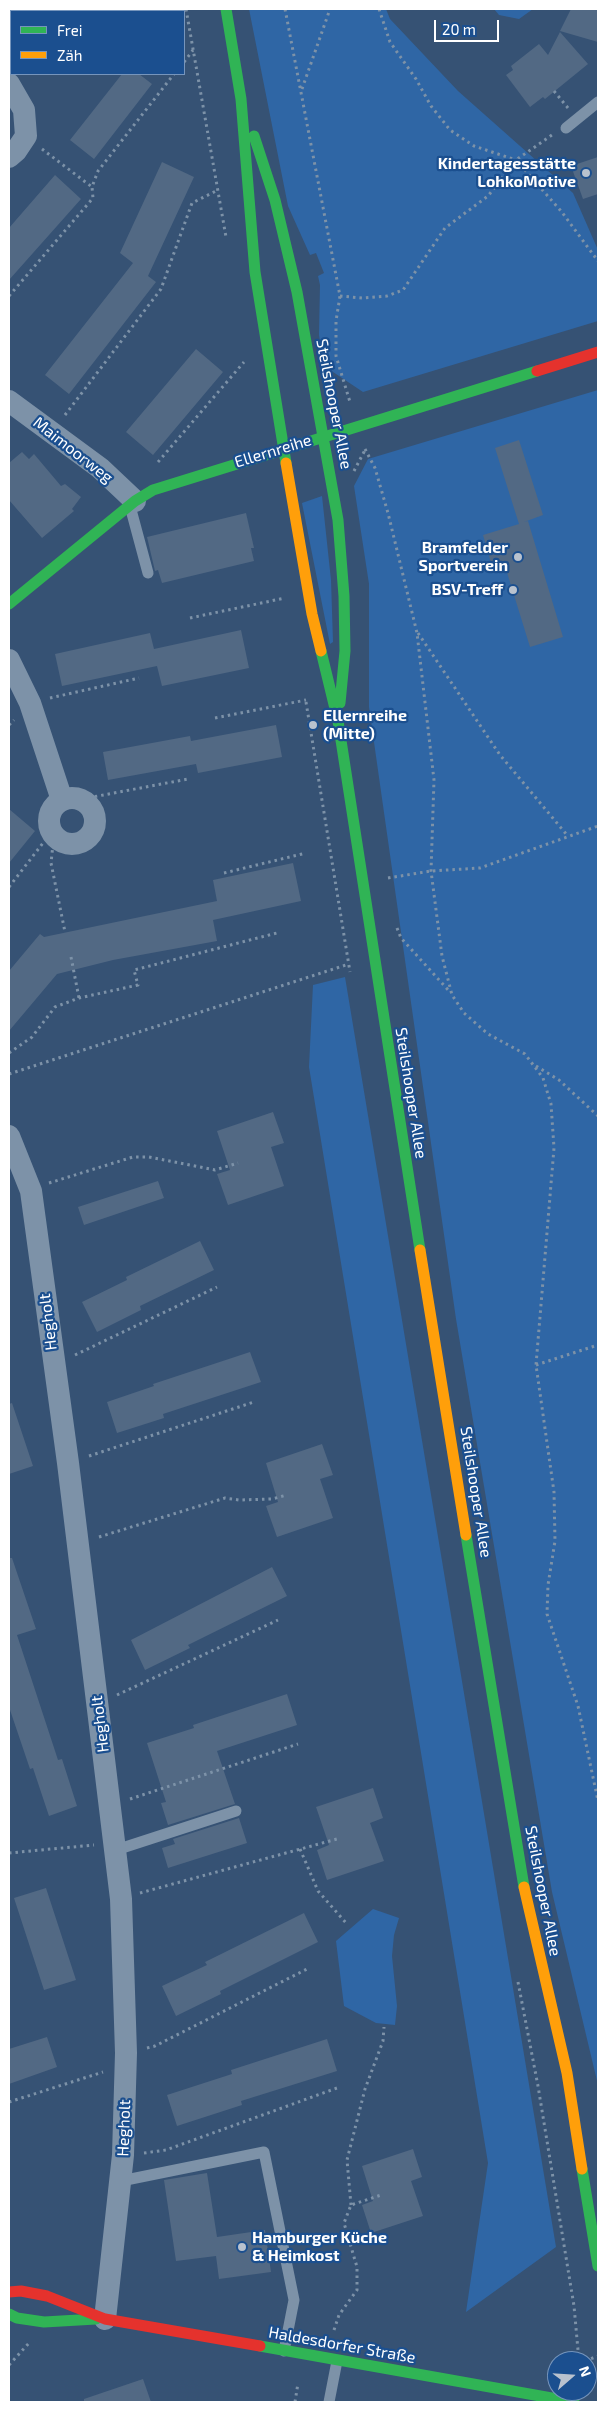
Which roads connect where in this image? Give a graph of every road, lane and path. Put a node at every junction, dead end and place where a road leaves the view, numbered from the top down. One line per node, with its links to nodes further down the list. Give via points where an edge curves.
1 (226, 9): 10 (main road, Steilshooper Allee)
2 (285, 9): 9 (path)
3 (330, 9): 9 (path)
4 (379, 9): 15 (path, via 390,42 450,130 474,146)
5 (193, 50): 6 (path)
6 (185, 61)
7 (173, 75): 16 (path, via 98,172)
8 (9, 84): 13 (street, via 24,110)
9 (302, 90): 20 (path)
10 (241, 99): 26 (main road, Steilshooper Allee, via 275,200); 27 (main road, Steilshooper Allee, via 255,272)
11 (598, 102): 12 (lane)
12 (566, 128): 15 (path)
13 (26, 136): 14 (street); 16 (path)
14 (9, 157)
15 (516, 160): 18 (path, via 561,211); 20 (path, via 488,196 445,228 403,290 387,296)
16 (92, 187): 19 (path, via 93,198)
17 (218, 190): 25 (path, via 192,203 162,289)
18 (598, 261)
19 (9, 296)
20 (340, 296): 23 (path, via 336,321)
21 (598, 352): 26 (main road, Ellernreihe)
22 (245, 360): 28 (path)
23 (338, 364)
24 (9, 401): 25 (street, Maimoorweg)
25 (51, 432): 30 (street, Maimoorweg, via 100,468)
26 (323, 436): 27 (main road, Ellernreihe); 41 (main road, Steilshooper Allee, via 338,520 344,596 344,677)
27 (282, 448): 30 (main road, Ellernreihe, via 178,480); 41 (main road, Steilshooper Allee, via 312,614)
28 (153, 468)
29 (351, 479): 35 (path, via 365,449 375,468 388,513)
30 (132, 503): 31 (lane); 33 (main road, Ellernreihe)
31 (148, 573)
32 (289, 597): 34 (path)
33 (9, 604)
34 (190, 618)
35 (417, 633): 46 (path, via 500,755); 50 (path, via 434,780)
36 (9, 660): 39 (street)
37 (139, 678): 39 (path)
38 (306, 700): 40 (path)
39 (30, 703): 42 (path); 44 (street)
40 (215, 718)
41 (338, 721): 53 (main road, Steilshooper Allee)
42 (9, 725)
43 (188, 779): 44 (path)
44 (71, 800): 47 (street, via 54,808 50,814); 47 (street, via 88,806 95,818 90,835 73,844)
45 (598, 826): 46 (path)
46 (567, 835): 50 (path, via 480,868)
47 (54, 836): 54 (path, via 43,843); 57 (path, via 51,863)
48 (306, 853): 51 (path)
49 (384, 869): 52 (path)
50 (431, 871): 52 (path); 62 (path, via 442,956)
51 (224, 873)
52 (385, 879): 56 (path)
53 (364, 883): 55 (path); 101 (main road, Steilshooper Allee, via 393,1085 519,1860 566,2073)
54 (9, 887)
55 (336, 887)
56 (387, 887)
57 (66, 932)
58 (277, 933): 63 (path, via 134,970 138,985)
59 (395, 938): 62 (path, via 394,927)
60 (71, 957): 63 (path)
61 (349, 964): 66 (path)
62 (452, 994): 65 (path, via 464,1013 488,1034 525,1054)
63 (79, 998): 64 (path, via 55,1006 32,1036)
64 (9, 1053)
65 (533, 1064): 67 (path, via 559,1080); 74 (path, via 543,1078 551,1104 554,1148)
66 (9, 1074)
67 (598, 1116)
68 (9, 1136): 86 (street, Hegholt, via 31,1191)
69 (238, 1163): 70 (path, via 215,1170 149,1157 133,1157)
70 (46, 1184)
71 (217, 1287): 73 (path)
72 (598, 1345): 74 (path)
73 (71, 1357)
74 (536, 1365): 83 (path, via 554,1492 555,1541 547,1614 578,1706)
75 (254, 1402): 76 (path)
76 (84, 1457)
77 (286, 1495): 78 (path, via 272,1499 225,1498)
78 (95, 1538)
79 (278, 1620): 80 (path)
80 (115, 1696)
81 (298, 1744): 82 (path)
82 (127, 1800)
83 (598, 1801)
84 (236, 1811): 86 (lane)
85 (338, 1839): 87 (path)
86 (107, 1847): 88 (path); 98 (street, Hegholt, via 121,1899 126,2053)
87 (300, 1849): 89 (path); 90 (path, via 318,1891)
88 (9, 1853)
89 (137, 1894)
90 (347, 1924)
91 (307, 1968): 93 (path, via 155,2046)
92 (384, 2027): 100 (path, via 383,2041 365,2089 347,2160)
93 (143, 2049)
94 (108, 2071): 96 (path)
95 (337, 2088): 97 (path, via 166,2150)
96 (9, 2102)
97 (141, 2153)
98 (122, 2181): 105 (street, Hegholt); 108 (lane, via 264,2152 294,2300)
99 (381, 2195): 100 (path)
100 (351, 2205): 106 (path, via 344,2223 357,2267 357,2290 339,2315)
101 (597, 2243): 102 (main road, Steilshooper Allee)
102 (598, 2266)
103 (9, 2292): 105 (main road, Haldesdorfer Straße, via 48,2296)
104 (9, 2314): 105 (main road, Haldesdorfer Straße, via 44,2322)
105 (105, 2319): 108 (main road, Haldesdorfer Straße)
106 (334, 2330)
107 (31, 2342): 110 (path)
108 (284, 2351): 109 (main road, Haldesdorfer Straße)
109 (337, 2361): 113 (lane); 114 (main road, Haldesdorfer Straße)
110 (9, 2365)
111 (298, 2383): 112 (path)
112 (295, 2402)
113 (329, 2402)
114 (574, 2402)

